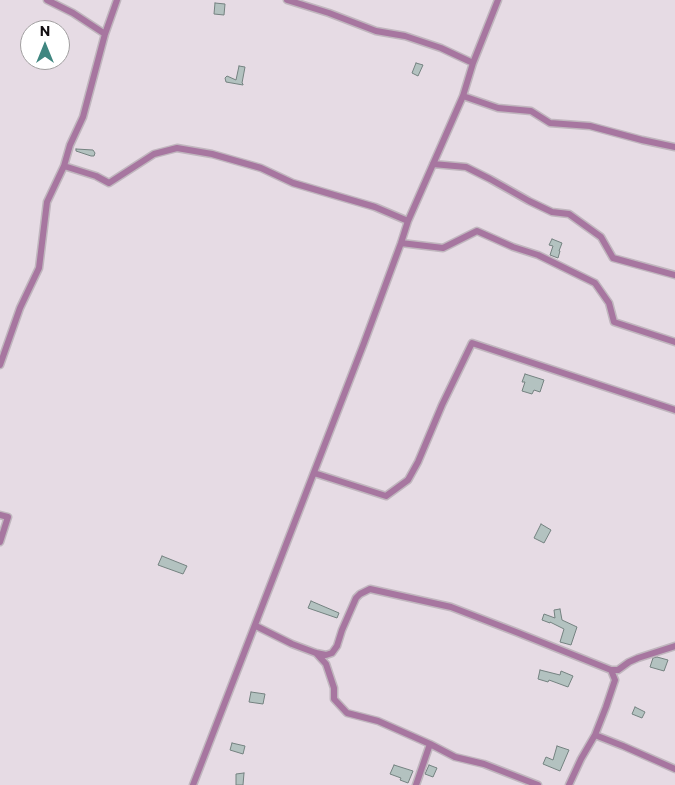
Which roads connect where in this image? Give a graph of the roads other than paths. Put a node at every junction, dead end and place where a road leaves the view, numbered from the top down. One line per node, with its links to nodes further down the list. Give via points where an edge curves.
1 (47, 0): 5 (street)
2 (117, 0): 5 (street)
3 (287, 0): 6 (street, via 376,31 406,36)
4 (498, 0): 6 (street)
5 (105, 34): 10 (street, via 83,117)
6 (473, 63): 7 (street)
7 (463, 96): 8 (street, via 498,108 531,111 550,123 590,126); 9 (street)
8 (675, 147)
9 (433, 164): 11 (street); 13 (street, via 466,167 552,212 569,214 601,237 613,258)
10 (64, 166): 11 (street, via 109,183 154,154 177,148 261,168 293,183); 15 (street, via 47,202 38,268)
11 (408, 221): 12 (street)
12 (401, 243): 14 (street, via 443,248 476,231 538,255 595,283 609,303 614,322); 17 (street)
13 (675, 275)
14 (675, 342)
15 (0, 365)
16 (675, 410): 17 (street, via 472,343 408,480 386,496)
17 (314, 473): 20 (street)
18 (0, 515): 19 (street, via 8,517)
19 (0, 542)
20 (256, 626): 22 (street); 27 (street)
21 (675, 646): 23 (street)
22 (316, 653): 23 (street, via 332,653 356,598 370,589 451,607); 25 (street, via 326,664 334,699 347,713 378,721)
23 (611, 670): 24 (street, via 614,680)
24 (595, 735): 26 (street); 30 (street)
25 (430, 744): 28 (street); 29 (street, via 455,757 484,764)
26 (675, 769)
27 (193, 785)
28 (416, 785)
29 (538, 785)
30 (569, 785)

